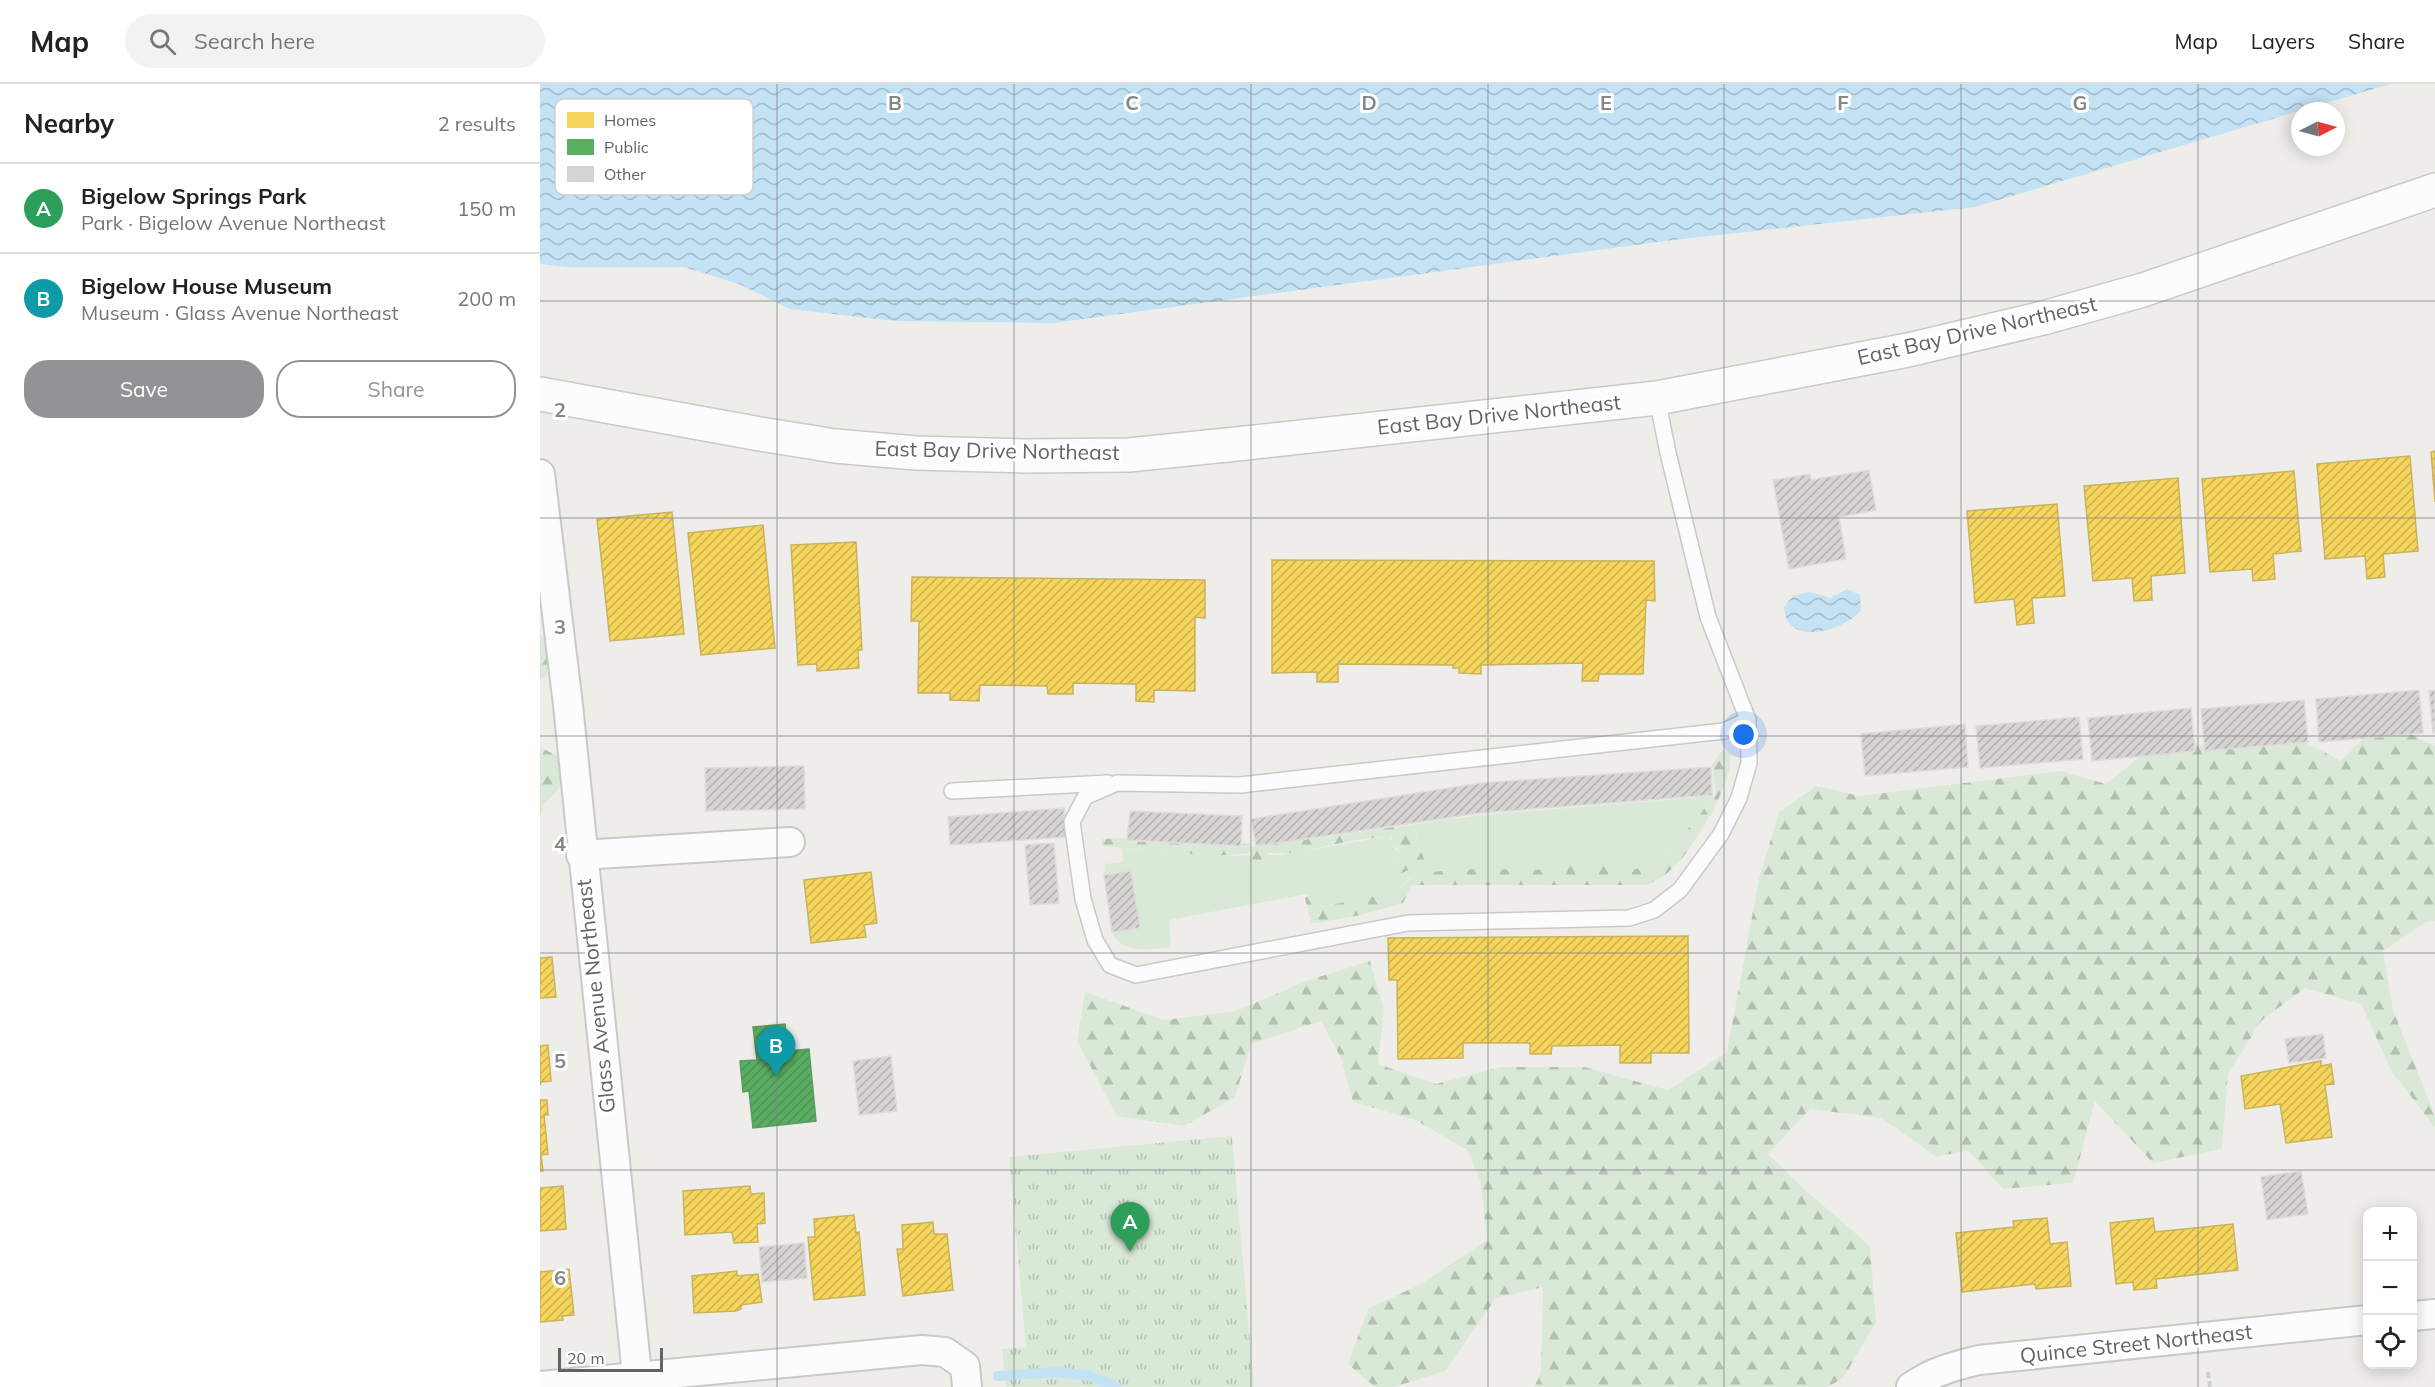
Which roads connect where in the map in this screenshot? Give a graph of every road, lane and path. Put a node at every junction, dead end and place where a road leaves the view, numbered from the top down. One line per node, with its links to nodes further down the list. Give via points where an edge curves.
1 (2435, 190): 2 (street, East Bay Drive Northeast, via 2143,290 2043,318 1908,350)
2 (1657, 398): 3 (street, East Bay Drive Northeast, via 1129,455 1024,456 835,446); 5 (lane, via 1708,617)
3 (541, 399)
4 (540, 474): 9 (street, Glass Avenue Northeast, via 568,705)
5 (1748, 720): 6 (lane, via 1724,731 1240,785); 6 (lane, via 1749,763 1739,798 1721,834 1680,890 1654,910 1629,918 1408,923 1136,975 1110,965 1095,940 1083,899 1072,822 1085,797)
6 (1117, 783): 7 (lane)
7 (951, 791)
8 (790, 842): 9 (street)
9 (581, 855): 14 (street, Glass Avenue Northeast)
10 (2435, 1314): 11 (street)
11 (2417, 1316)
12 (2363, 1320): 17 (street, Quince Street Northeast, via 1979,1360 1949,1367)
13 (2208, 1372): 18 (path)
14 (636, 1375): 15 (street, via 922,1350 945,1352); 16 (street)
15 (966, 1377)
16 (540, 1386)
17 (1911, 1387)
18 (2210, 1387)

